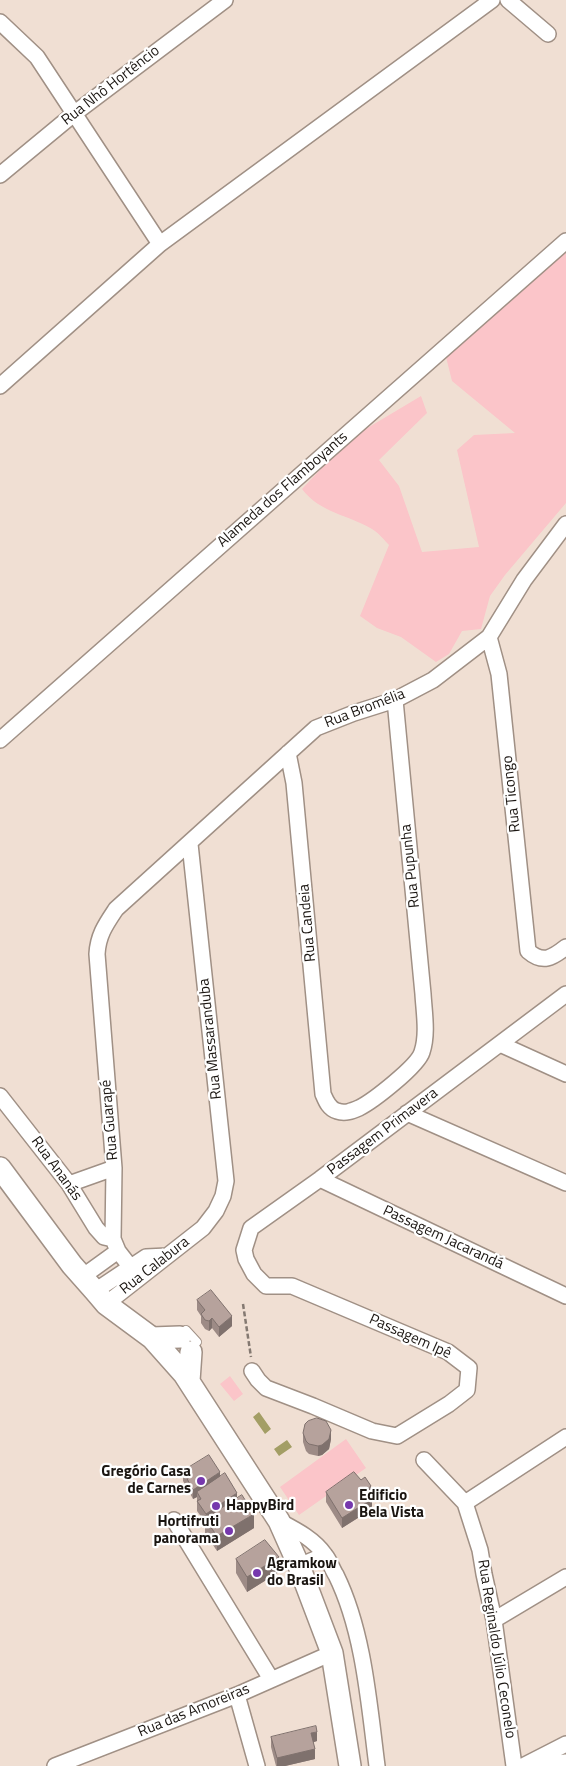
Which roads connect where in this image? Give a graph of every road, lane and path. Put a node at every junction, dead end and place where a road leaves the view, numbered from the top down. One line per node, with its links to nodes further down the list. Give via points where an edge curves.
1 (225, 0): 6 (street, Rua Nhô Hortêncio)
2 (492, 0): 9 (street)
3 (508, 0): 5 (street)
4 (0, 22): 6 (street, via 37,57)
5 (548, 34)
6 (75, 113): 7 (street, Rua Nhô Hortêncio); 9 (street)
7 (0, 175)
8 (566, 241): 14 (street, Alameda dos Flamboyants)
9 (160, 244): 10 (street)
10 (0, 386)
11 (566, 524): 12 (street, Rua Bromélia, via 524,580)
12 (489, 637): 13 (street, Rua Bromélia, via 434,680); 17 (street, Rua Ticongo, via 499,674 528,951 547,959)
13 (395, 700): 15 (street, Rua Bromélia, via 316,728); 22 (street, Rua Pupunha, via 423,994 422,1052 415,1064 366,1104 347,1112 336,1111 328,1106)
14 (0, 740)
15 (288, 753): 16 (street, Rua Bromélia); 22 (street, Rua Candeia, via 294,783)
16 (190, 844): 18 (street, Rua Bromélia, via 116,909 103,929); 30 (street, Rua Massaranduba, via 226,1181 216,1211)
17 (566, 947)
18 (97, 954): 26 (street, Rua Guarapé)
19 (566, 994): 20 (street, Passagem Primavera)
20 (500, 1044): 21 (street); 24 (street, Passagem Primavera)
21 (566, 1074)
22 (323, 1094)
23 (0, 1096): 29 (street, Rua Ananás)
24 (407, 1113): 27 (street, Passagem Primavera); 28 (street)
25 (0, 1168): 34 (main road)
26 (114, 1168): 29 (street); 31 (street, Rua Guarapé)
27 (320, 1180): 33 (street, Passagem Primavera, via 251,1228 244,1250 246,1259); 35 (street, Passagem Jacarandá)
28 (566, 1183)
29 (69, 1184): 31 (street, Rua Ananás, via 104,1237)
30 (203, 1228): 32 (street, Rua Calabura, via 167,1256)
31 (115, 1245): 32 (street); 34 (street)
32 (134, 1273): 34 (street, Rua Calabura)
33 (266, 1286): 38 (street, Passagem Ipê, via 292,1286 448,1352 469,1368 467,1390 397,1436 372,1431 266,1388)
34 (94, 1291): 37 (main road)
35 (566, 1296)
36 (244, 1304): 38 (path)
37 (152, 1338): 39 (main road); 39 (main road, via 189,1340)
38 (252, 1371)
39 (189, 1381): 44 (main road)
40 (566, 1437): 42 (street)
41 (424, 1460): 42 (street, Rua Reginaldo Júlio Ceconelo)
42 (465, 1503): 48 (street, Rua Reginaldo Júlio Ceconelo, via 480,1550)
43 (174, 1520): 50 (street)
44 (279, 1521): 45 (street, via 302,1533); 46 (main road)
45 (326, 1555): 46 (street); 57 (street, via 352,1616)
46 (299, 1566): 49 (main road)
47 (566, 1577): 48 (street)
48 (494, 1620): 58 (street, Rua Reginaldo Júlio Ceconelo)
49 (332, 1653): 50 (street, Rua das Amoreiras); 56 (main road)
50 (271, 1679): 51 (street, Rua das Amoreiras)
51 (237, 1695): 54 (street, Rua das Amoreiras); 55 (street)
52 (566, 1744): 59 (street)
53 (566, 1762): 60 (street)
54 (55, 1766)
55 (257, 1766)
56 (350, 1766)
57 (377, 1766)
58 (514, 1766)
59 (523, 1766)
60 (541, 1766)

